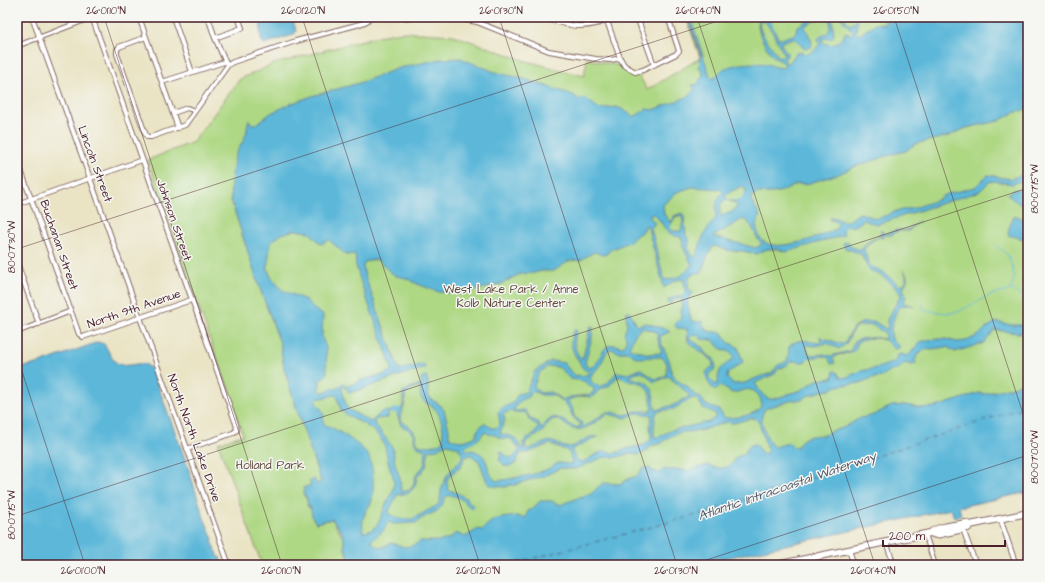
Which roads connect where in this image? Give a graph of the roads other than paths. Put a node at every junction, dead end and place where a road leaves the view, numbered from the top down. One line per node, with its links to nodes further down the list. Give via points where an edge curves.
1 (32, 17): 15 (street, Lincoln Street)
2 (93, 17): 15 (street); 29 (street, Johnson Street)
3 (139, 17): 16 (street)
4 (173, 17): 23 (street)
5 (208, 17): 17 (street)
6 (238, 17): 17 (street, via 242,28)
7 (370, 17): 21 (street, via 360,24 296,41)
8 (391, 17): 9 (street)
9 (452, 17): 19 (street, via 477,22 549,51 596,59)
10 (542, 17): 14 (street, via 574,27)
11 (616, 17): 14 (street)
12 (637, 17): 22 (street)
13 (668, 17): 22 (street, via 679,51)
14 (607, 21): 19 (street)
15 (40, 37): 18 (street); 30 (street, Lincoln Street)
16 (146, 37): 24 (street); 27 (street, via 119,47 117,54 147,137)
17 (215, 38): 20 (street)
18 (17, 46)
19 (620, 58): 22 (street, via 624,65 635,72)
20 (224, 62): 21 (street); 23 (street)
21 (228, 65): 25 (street)
22 (654, 65)
23 (192, 72): 24 (street)
24 (162, 82): 26 (street)
25 (195, 111): 26 (street, via 187,108); 27 (street, via 185,125)
26 (173, 113): 27 (street)
27 (178, 128)
28 (17, 159): 31 (street, Buchanan Street)
29 (142, 160): 30 (street); 34 (street, Johnson Street)
30 (90, 179): 31 (street); 36 (street, Lincoln Street)
31 (32, 199): 32 (street); 35 (street, Buchanan Street)
32 (17, 204)
33 (17, 263): 37 (street)
34 (191, 300): 36 (street, North 9th Avenue); 40 (street, Johnson Street, via 237,430)
35 (71, 310): 37 (street, North 9th Avenue); 39 (street, Buchanan Street, via 79,334)
36 (140, 318): 39 (street, North 9th Avenue); 40 (street, North North Lake Drive)
37 (39, 324): 38 (street, North 9th Avenue)
38 (17, 332)
39 (83, 337)
40 (187, 449): 49 (street, North North Lake Drive)
41 (1028, 513): 42 (main road)
42 (1000, 518): 43 (main road); 56 (street)
43 (970, 525): 44 (main road); 45 (main road, via 955,525)
44 (963, 529): 45 (main road, via 936,535); 55 (street)
45 (928, 534): 46 (main road); 54 (street)
46 (886, 542): 47 (main road); 53 (street)
47 (849, 550): 48 (main road); 52 (street)
48 (810, 558): 50 (main road); 51 (street)
49 (229, 565)
50 (776, 565)
51 (813, 565)
52 (854, 565)
53 (894, 565)
54 (935, 565)
55 (976, 565)
56 (1016, 565)

